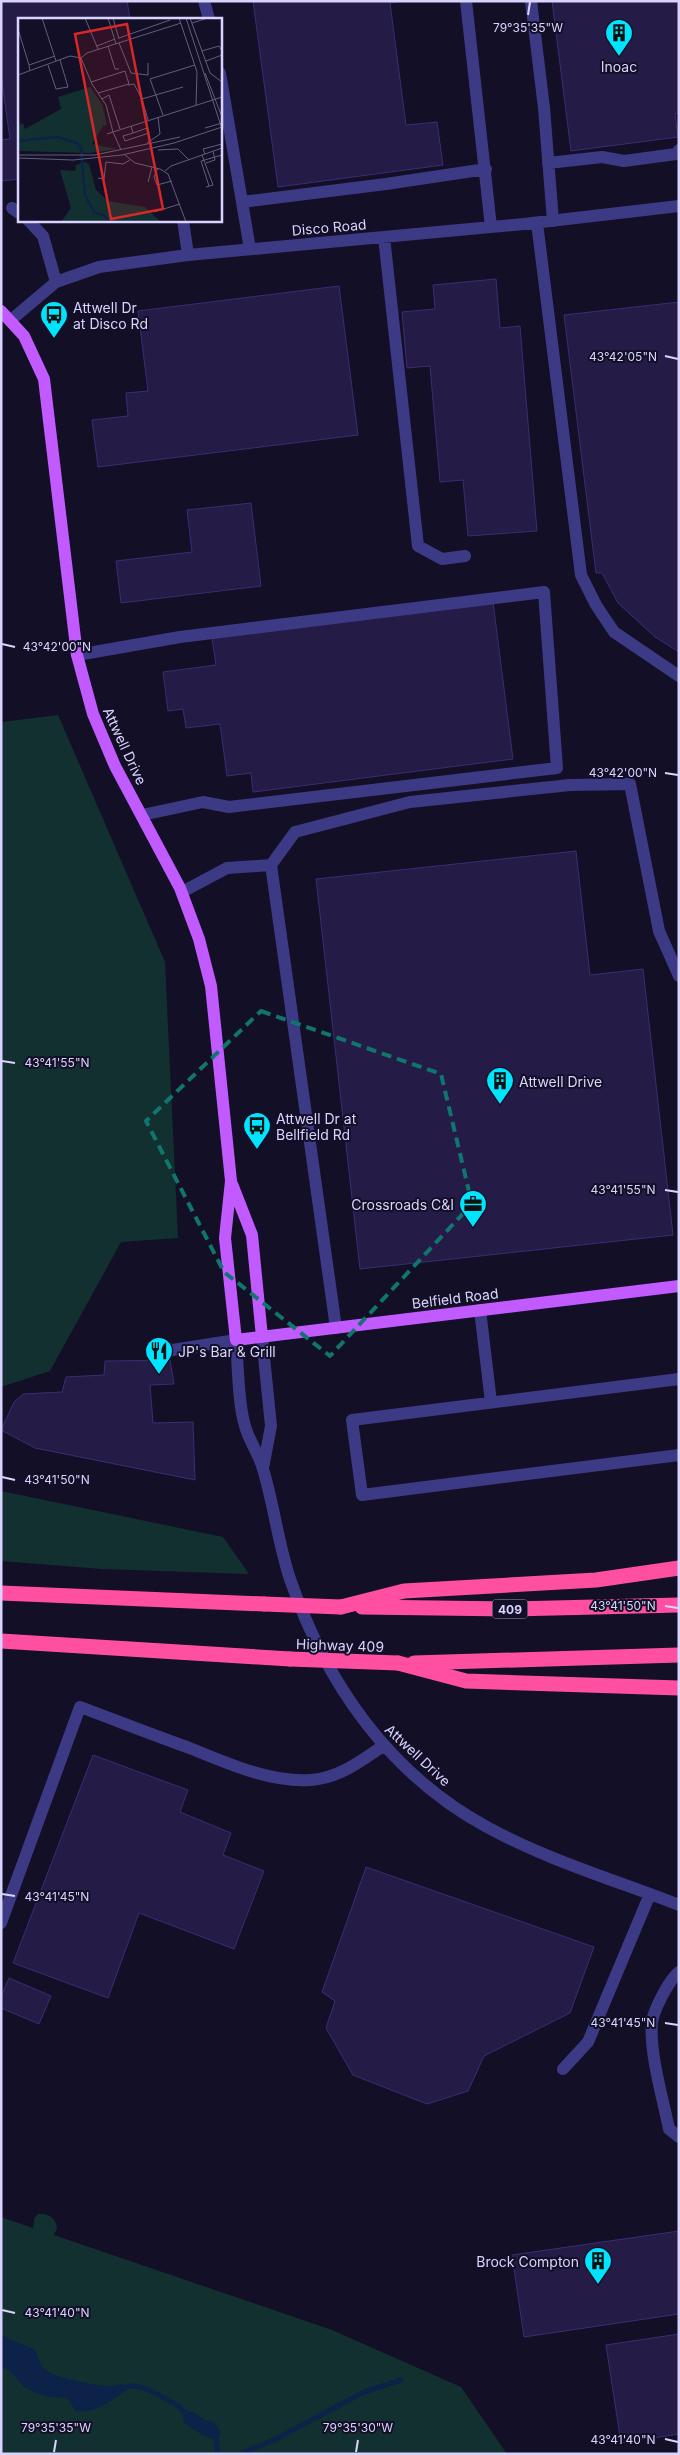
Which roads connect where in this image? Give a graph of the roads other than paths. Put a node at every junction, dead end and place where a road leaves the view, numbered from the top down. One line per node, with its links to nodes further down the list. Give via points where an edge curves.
1 (204, 1): 4 (street)
2 (466, 1): 8 (street)
3 (531, 1): 7 (street)
4 (209, 18)
5 (221, 79): 9 (street)
6 (679, 150): 7 (street, via 676,154 624,161 602,157)
7 (548, 162): 13 (street)
8 (486, 169): 9 (street); 15 (street)
9 (242, 202): 17 (street)
10 (679, 206): 13 (street, Disco Road)
11 (29, 221): 19 (street, via 43,236)
12 (183, 221): 18 (street)
13 (553, 221): 14 (street, Disco Road)
14 (537, 223): 15 (street, Disco Road); 23 (street, via 581,575 614,632)
15 (491, 227): 16 (street, Disco Road)
16 (384, 237): 17 (street, Disco Road); 21 (street, via 418,546 442,559)
17 (250, 249): 18 (street, Disco Road)
18 (188, 255): 19 (street, Disco Road, via 98,267)
19 (56, 282): 20 (street, Disco Road)
20 (6, 316): 22 (main road, Attwell Drive, via 24,336 44,379)
21 (465, 556)
22 (77, 654): 24 (main road, Attwell Drive, via 93,714 115,766); 24 (street, via 180,637 544,592 557,768 229,807 203,802)
23 (679, 676)
24 (142, 816): 26 (main road, Attwell Drive)
25 (271, 865): 26 (street, via 227,868); 27 (street, via 295,832 410,802 570,785 630,784 659,931); 31 (street)
26 (182, 892): 28 (main road, Attwell Drive, via 211,986)
27 (679, 976)
28 (231, 1181): 32 (main road, Attwell Drive, via 252,1235); 33 (main road, Attwell Drive, via 225,1238)
29 (679, 1286): 30 (main road, Belfield Road)
30 (480, 1310): 31 (main road, Belfield Road); 36 (street)
31 (336, 1328): 32 (main road, Belfield Road)
32 (262, 1337): 33 (main road, Belfield Road); 38 (street, Attwell Drive, via 271,1426)
33 (236, 1340): 34 (street); 38 (street, Attwell Drive, via 244,1425)
34 (160, 1352)
35 (679, 1378): 36 (street)
36 (491, 1402): 37 (street, via 352,1420 362,1495)
37 (679, 1455)
38 (263, 1468): 47 (street, Attwell Drive, via 290,1580 312,1631 348,1701)
39 (679, 1568): 42 (highway, via 596,1580 404,1591)
40 (1, 1593): 42 (highway, 409, bridge)
41 (679, 1605): 42 (highway, 409, via 512,1609)
42 (341, 1607)
43 (1, 1641): 45 (highway, Highway 409, bridge, via 290,1660)
44 (679, 1655): 45 (highway, Highway 409)
45 (398, 1663): 46 (highway, via 466,1681)
46 (679, 1688)
47 (383, 1746): 48 (street, Attwell Drive, via 445,1801 487,1828 549,1856); 50 (street, via 330,1777 291,1780 221,1760 80,1707)
48 (650, 1894): 49 (street, Attwell Drive); 52 (street, via 588,2042)
49 (678, 1905)
50 (1, 1923)
51 (679, 1972): 53 (street, via 671,1978 652,2021 653,2046)
52 (563, 2069)
53 (674, 2133)

